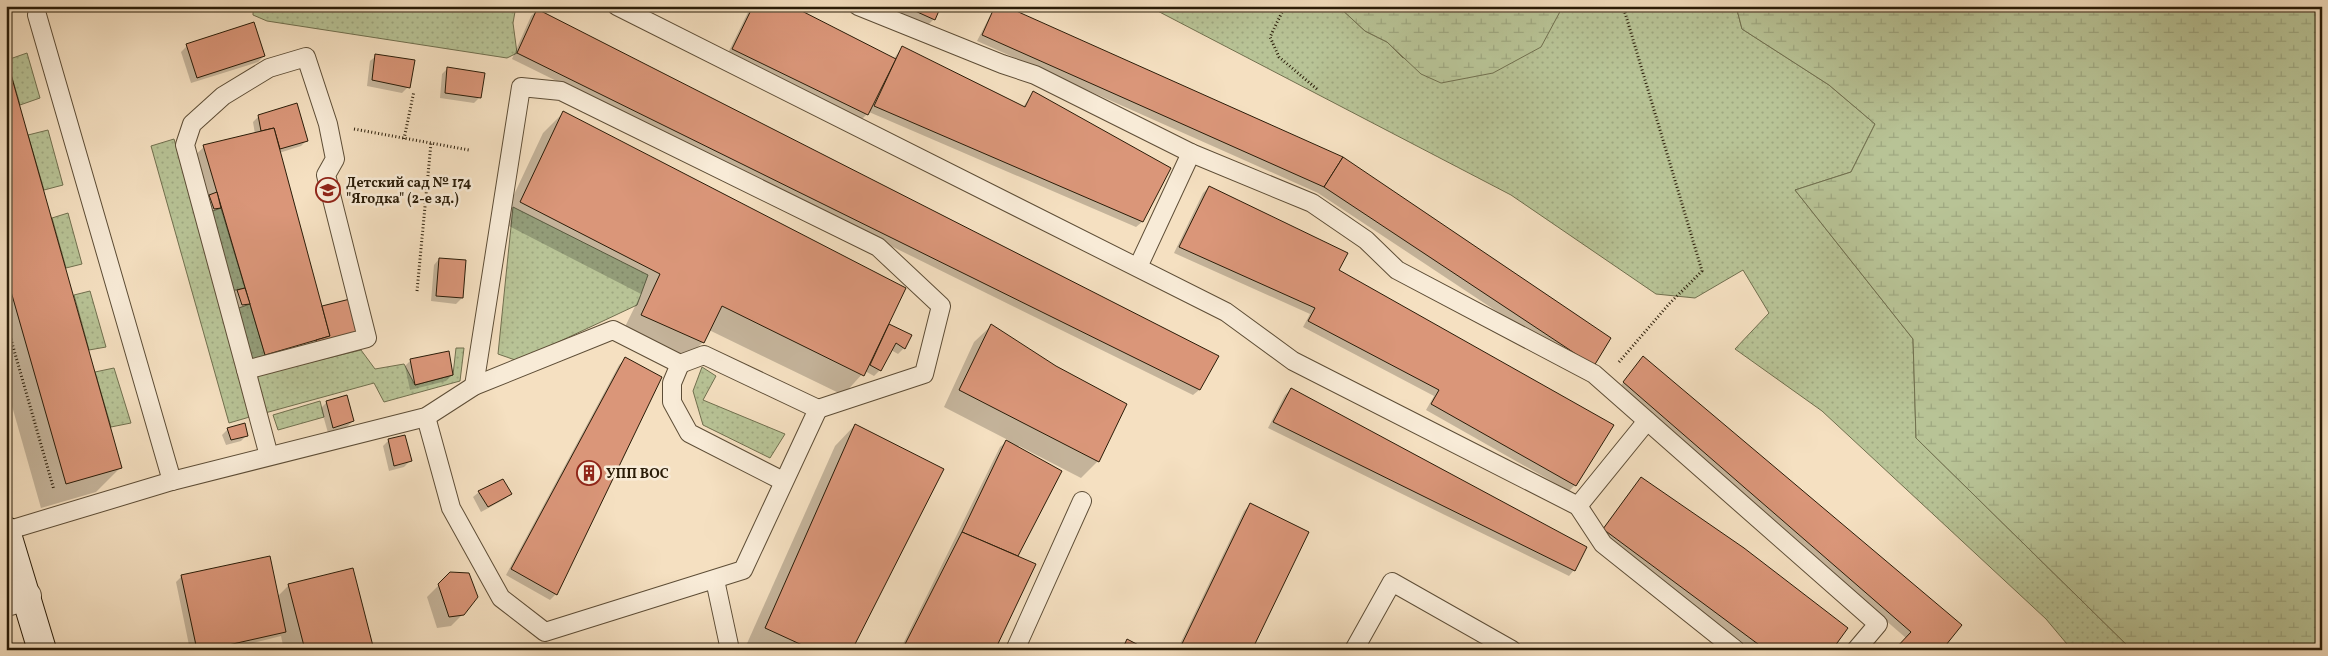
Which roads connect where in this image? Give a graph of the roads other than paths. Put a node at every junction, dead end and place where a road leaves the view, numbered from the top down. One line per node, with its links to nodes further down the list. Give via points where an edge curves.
1 (617, 6): 5 (lane)
2 (858, 6): 4 (lane, via 1035,75)
3 (37, 15): 13 (lane)
4 (1191, 153): 5 (lane); 11 (lane, via 1312,203 1366,240 1397,270 1594,374)
5 (1138, 267): 16 (lane, via 1226,312 1293,361)
6 (680, 364): 8 (lane, via 613,330); 9 (lane, via 704,355); 14 (lane, via 672,383 672,402 689,433)
7 (246, 370): 7 (lane, via 368,338 326,175 335,159 328,124 306,57 269,68 223,96 192,124 185,144); 12 (lane)
8 (474, 386): 9 (lane, via 521,88 561,92 878,247 941,306 924,374); 10 (lane)
9 (818, 409): 14 (lane)
10 (426, 417): 12 (lane); 18 (lane, via 451,508 501,598 545,632)
11 (1647, 421): 16 (lane); 26 (lane, via 1878,624)
12 (269, 456): 13 (lane)
13 (172, 481): 17 (lane)
14 (783, 481): 18 (lane, via 743,570)
15 (1082, 501): 22 (lane)
16 (1578, 506): 25 (lane, via 1603,544)
17 (6, 531): 19 (street)
18 (715, 580): 21 (lane)
19 (17, 599): 20 (street)
20 (42, 650)
21 (730, 650)
22 (1015, 650)
23 (1354, 650): 24 (lane, via 1392,582)
24 (1512, 650)
25 (1736, 650)
26 (1856, 650)

